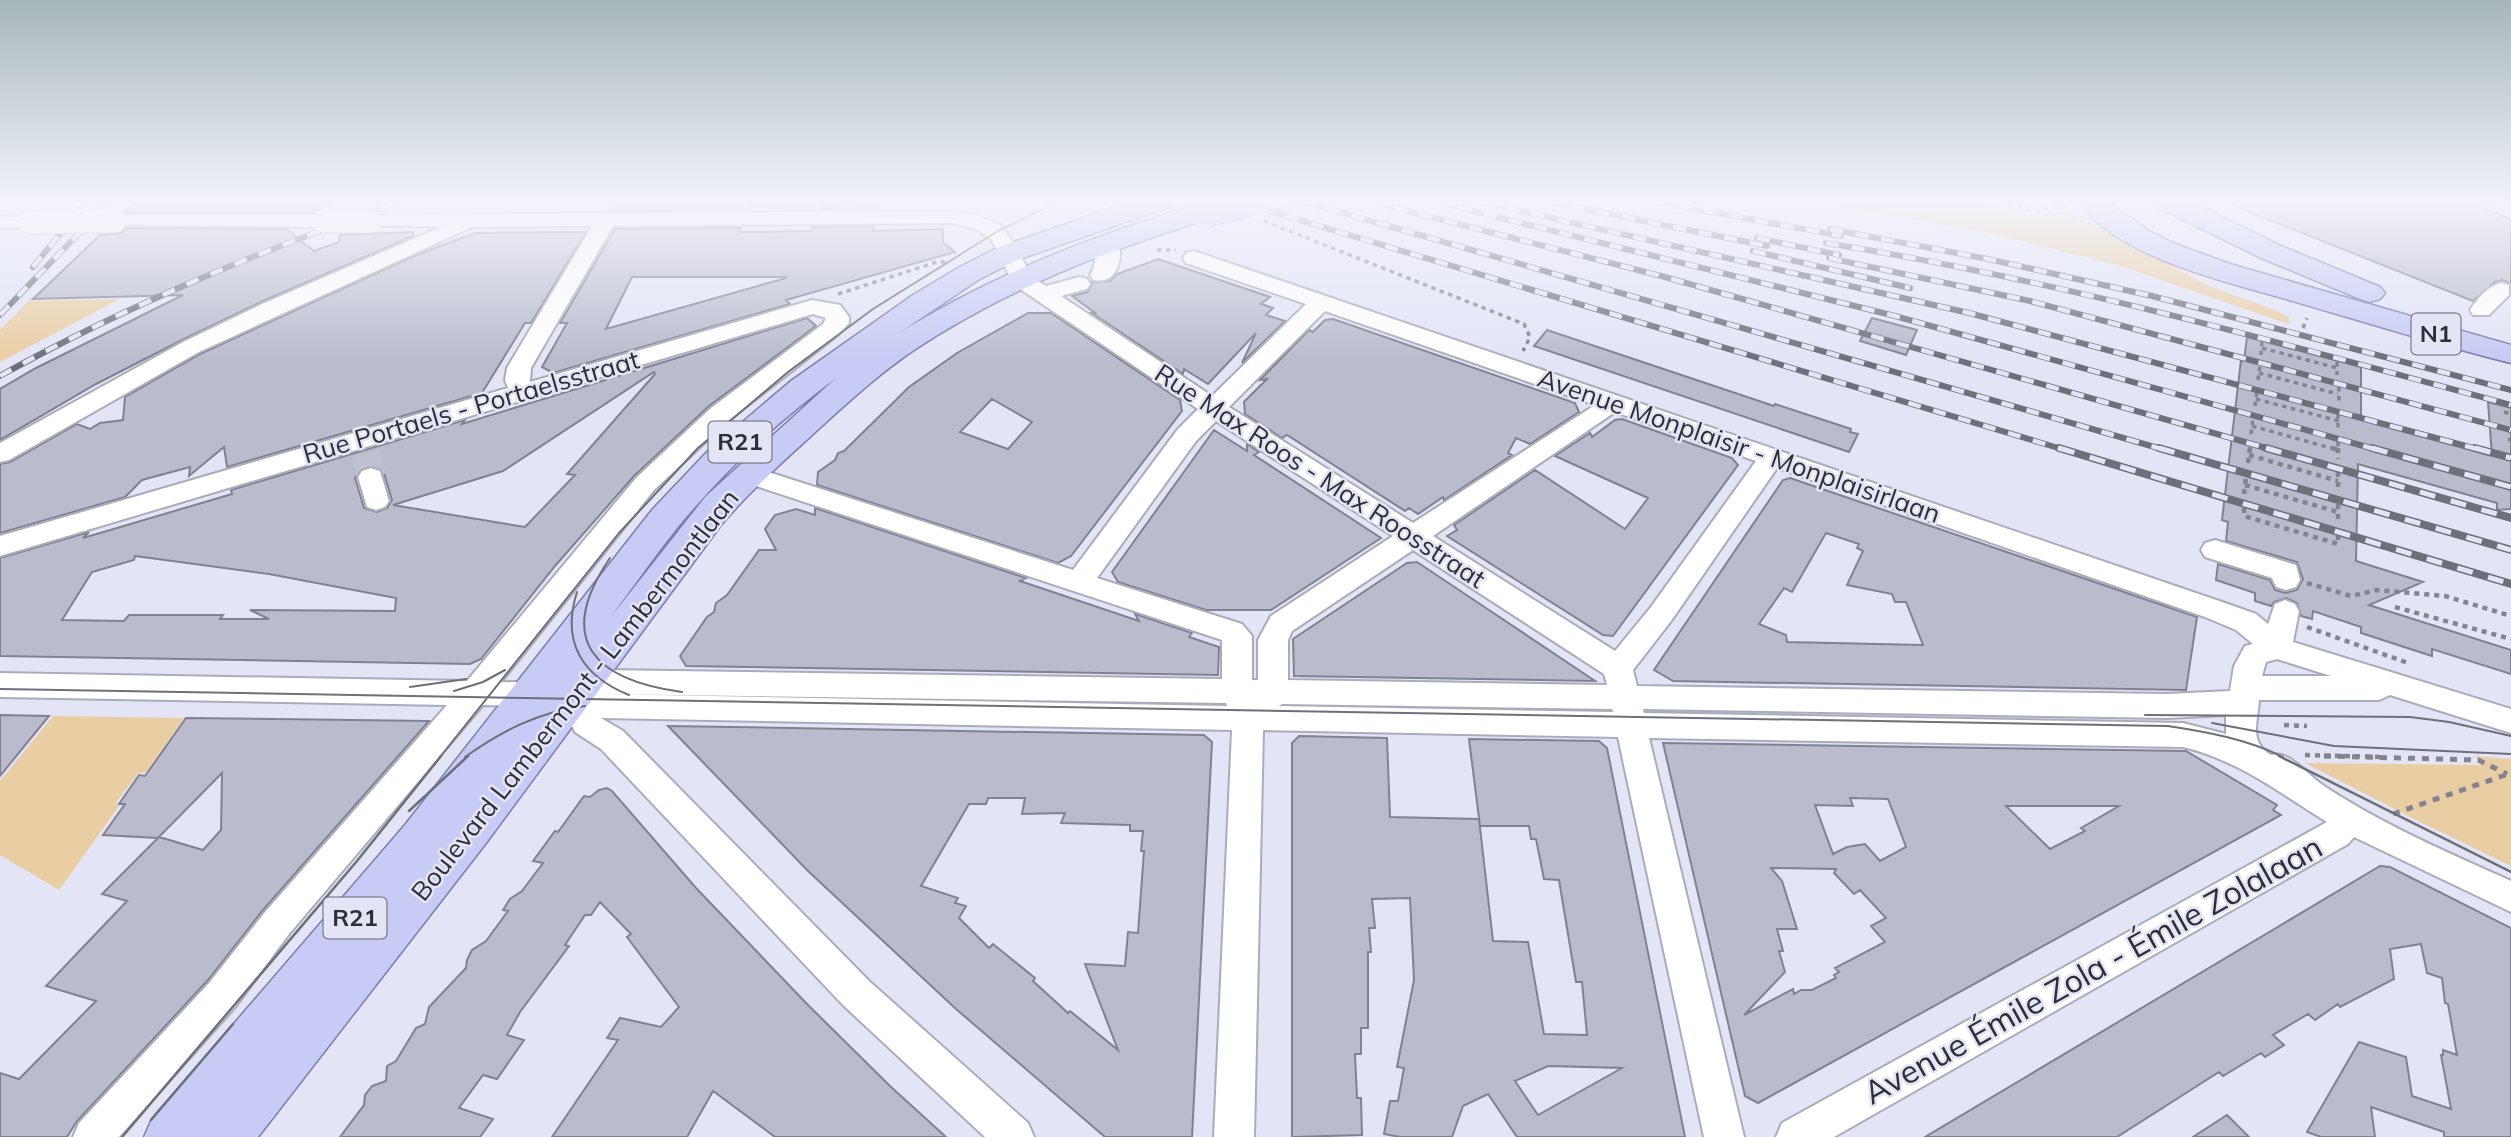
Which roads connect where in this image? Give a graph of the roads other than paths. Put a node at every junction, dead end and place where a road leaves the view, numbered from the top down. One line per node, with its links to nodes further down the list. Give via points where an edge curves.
1 (396, 254): 21 (street, via 191,346)
2 (586, 254): 18 (street, via 519,368)
3 (999, 254): 11 (street, Rue Max Roos - Max Roosstraat)
4 (1063, 254): 11 (main road, Boulevard Lambermont - Lambermontlaan / R21)
5 (1078, 254): 11 (main road, Boulevard Lambermont - Lambermontlaan / R21)
6 (1107, 254): 10 (street)
7 (2178, 254): 17 (main road, N1, via 2361,313)
8 (2276, 254): 16 (main road, N1, via 2386,300)
9 (1194, 258): 14 (street, Avenue Monplaisir - Monplaisirlaan)
10 (1101, 275)
11 (1024, 276): 12 (street); 20 (street, Rue Max Roos - Max Roosstraat); 23 (main road, Boulevard Lambermont - Lambermontlaan / R21, via 941,320 864,372); 36 (main road, Boulevard Lambermont - Lambermontlaan / R21, via 924,300 802,388 718,460 665,519)
12 (1079, 284)
13 (2501, 290): 15 (street)
14 (1321, 302): 19 (street, Avenue Monplaisir - Monplaisirlaan); 20 (street)
15 (2481, 310)
16 (2511, 337)
17 (2511, 354)
18 (522, 392): 25 (street, Rue Portaels - Portaelsstraat, via 369,467); 34 (street, Rue Portaels - Portaelsstraat, via 812,307 837,314 835,326 720,414 667,462 624,508)
19 (1611, 401): 22 (street, Avenue Monplaisir - Monplaisirlaan); 24 (street, via 1603,411)
20 (1212, 407): 24 (street, Rue Max Roos - Max Roosstraat); 28 (street)
21 (0, 454)
22 (1772, 457): 30 (street, Avenue Monplaisir - Monplaisirlaan, via 2246,622); 31 (street)
23 (747, 474): 28 (street); 36 (main road, Boulevard Lambermont - Lambermontlaan / R21, via 708,516)
24 (1415, 537): 31 (street, Rue Max Roos - Max Roosstraat); 35 (street, via 1281,624 1273,640)
25 (0, 546)
26 (2215, 550): 27 (street, via 2286,572)
27 (2286, 578)
28 (1078, 583): 37 (street, via 1232,632 1239,642)
29 (2285, 611): 30 (street)
30 (2277, 648): 33 (street); 39 (street, via 2256,654 2249,666)
31 (1618, 668): 38 (street)
32 (0, 685): 34 (street)
33 (2410, 690): 39 (street); 40 (street)
34 (475, 693): 36 (street); 43 (street, via 277,923 222,995)
35 (1273, 693): 37 (street); 38 (street)
36 (563, 704): 37 (street); 44 (main road, Boulevard Lambermont - Lambermontlaan / R21, via 309,975); 45 (main road, Boulevard Lambermont - Lambermontlaan / R21, via 541,739 368,962); 46 (street, via 611,740 856,993)
37 (1243, 706): 38 (street); 47 (street)
38 (1628, 712): 39 (street, via 2205,706); 39 (street, via 2183,736 2215,742); 48 (street)
39 (2245, 719): 41 (street, via 2269,773 2295,766)
40 (2511, 721)
41 (2350, 819): 42 (street); 49 (street, Avenue Émile Zola - Émile Zolalaan, via 2324,841)
42 (2511, 897)
43 (93, 1137)
44 (170, 1137)
45 (226, 1137)
46 (1014, 1137)
47 (1234, 1137)
48 (1724, 1137)
49 (1796, 1137)

